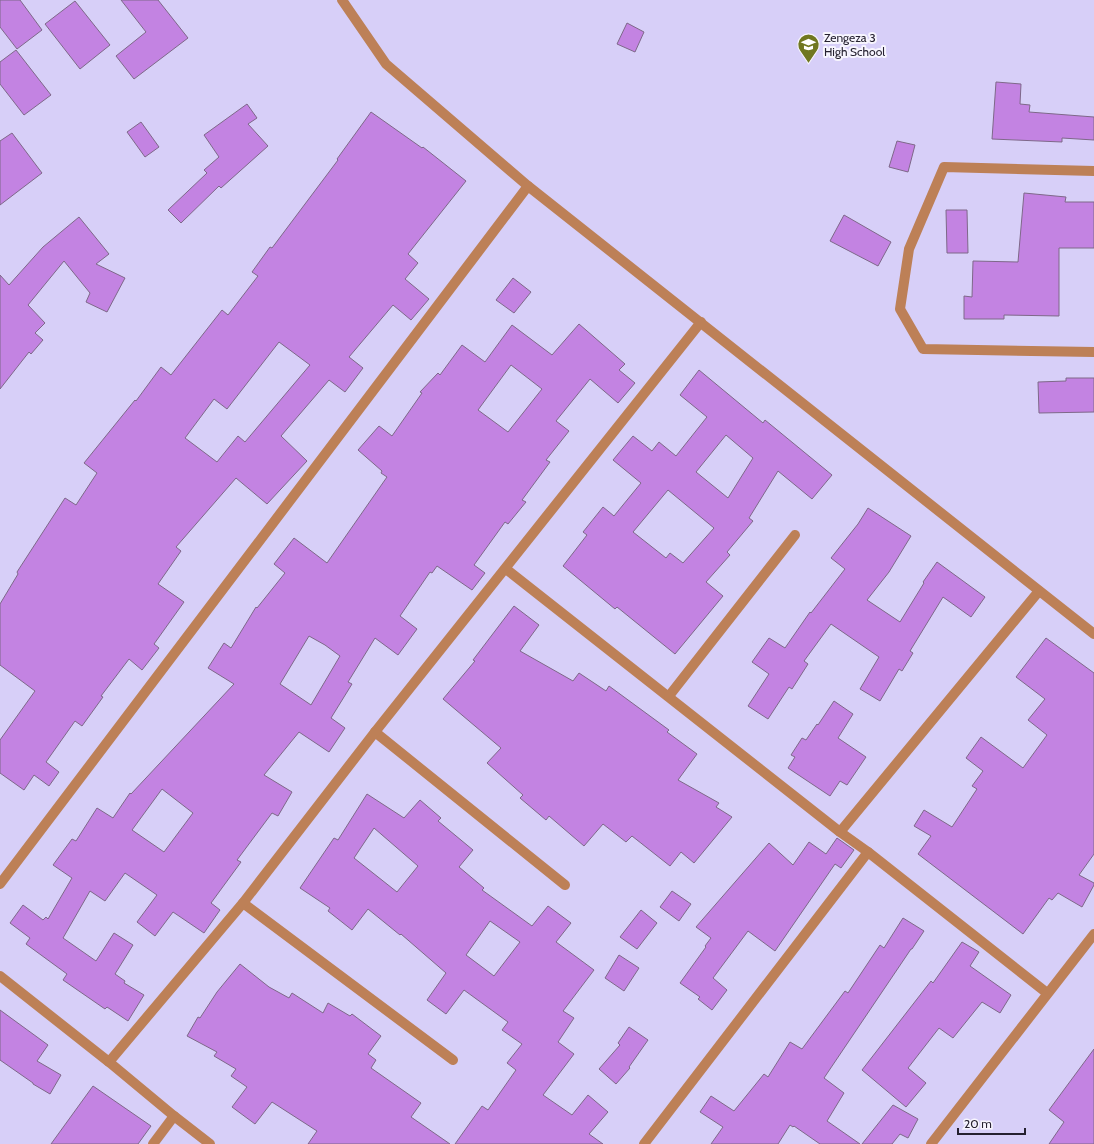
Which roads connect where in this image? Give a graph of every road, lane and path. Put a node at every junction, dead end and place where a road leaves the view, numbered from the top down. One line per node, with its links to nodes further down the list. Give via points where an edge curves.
1 (342, 0): 3 (street, via 386,64)
2 (1094, 171): 5 (street, via 944,166 909,249 900,309 923,349)
3 (528, 186): 4 (street); 14 (street)
4 (701, 322): 7 (street); 8 (street)
5 (1094, 352)
6 (795, 535): 10 (street)
7 (506, 569): 10 (street); 11 (street)
8 (1038, 591): 9 (street); 12 (street)
9 (1094, 634)
10 (669, 696): 12 (street)
11 (375, 732): 15 (street); 16 (street)
12 (840, 832): 13 (street)
13 (868, 852): 19 (street); 25 (street)
14 (0, 884)
15 (564, 885)
16 (243, 903): 20 (street); 21 (street)
17 (1094, 934): 19 (street)
18 (0, 976): 21 (street)
19 (1047, 993): 26 (street)
20 (453, 1060)
21 (109, 1062): 22 (street)
22 (174, 1116): 23 (street); 24 (street)
23 (153, 1144)
24 (210, 1144)
25 (644, 1144)
26 (931, 1144)

